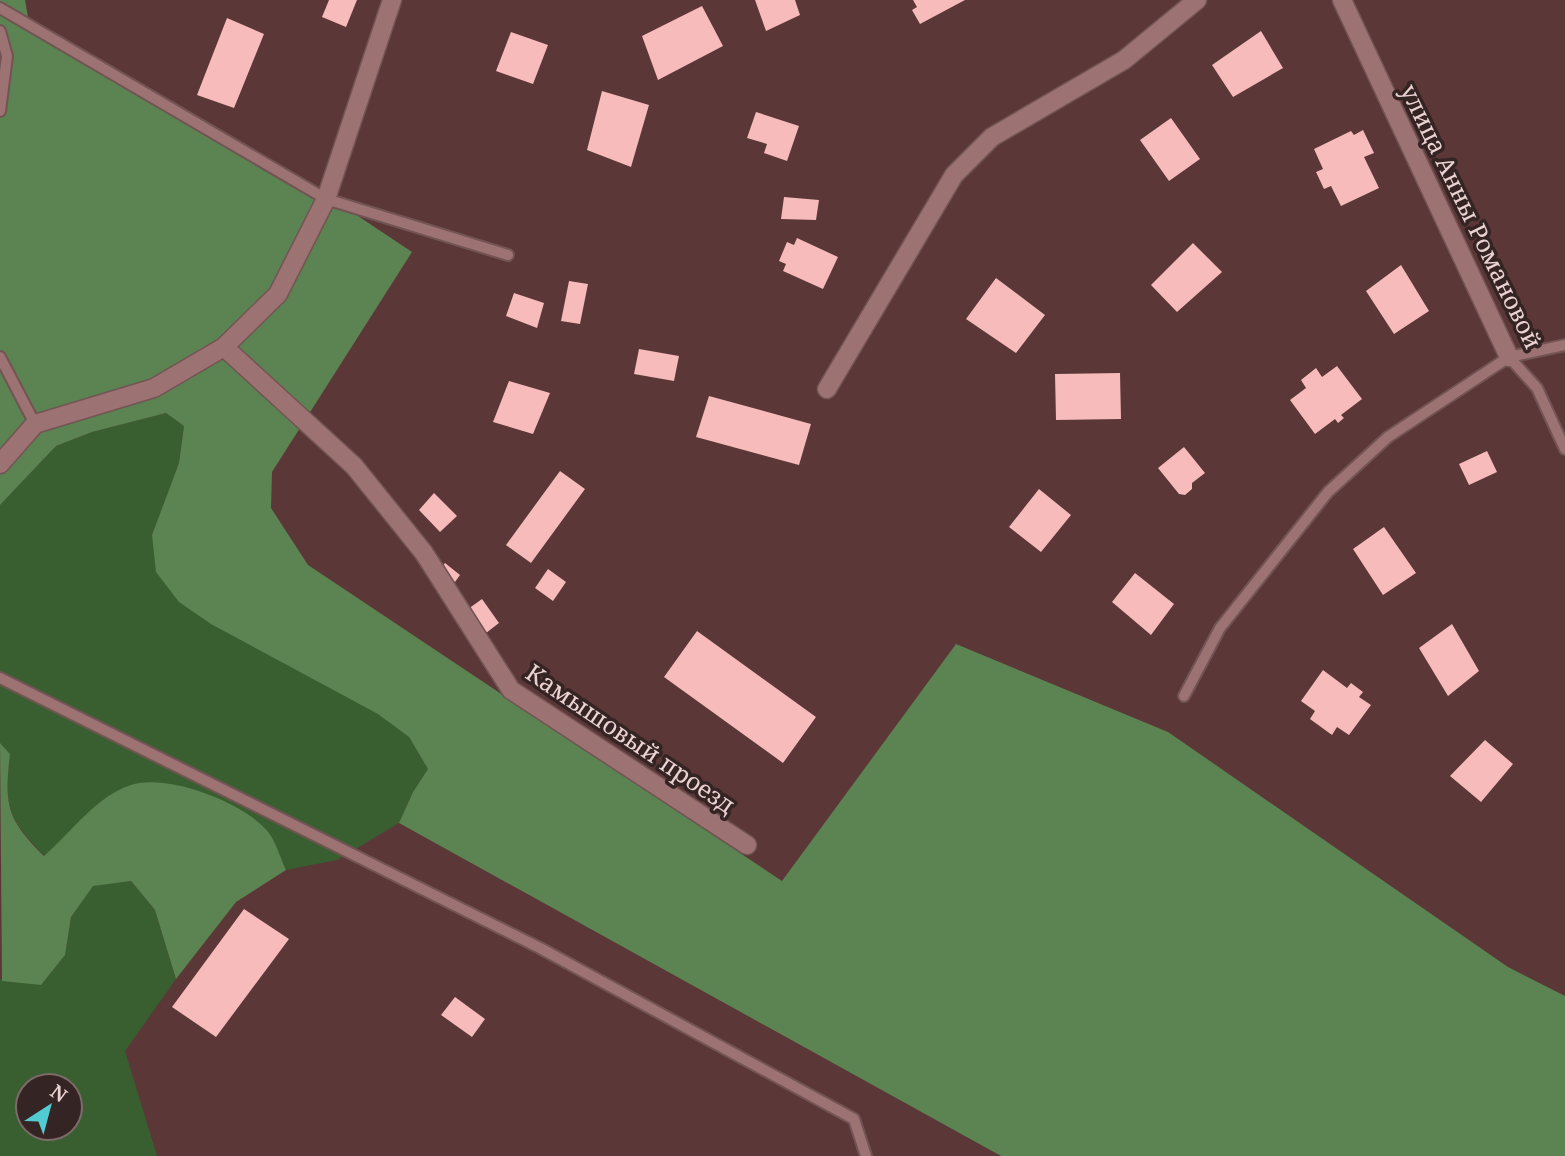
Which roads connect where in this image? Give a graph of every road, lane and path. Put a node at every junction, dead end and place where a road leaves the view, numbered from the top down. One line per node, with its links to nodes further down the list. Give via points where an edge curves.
1 (392, 0): 7 (street)
2 (1197, 0): 13 (street, via 1124,60 992,137 954,175)
3 (1342, 0): 12 (street, улица Анны Романовой)
4 (0, 8): 7 (lane)
5 (0, 31): 6 (lane, via 7,56)
6 (0, 111)
7 (326, 199): 8 (lane); 10 (street, via 278,294)
8 (508, 255)
9 (1565, 345): 12 (lane)
10 (224, 347): 14 (street, via 154,388); 19 (street, Камышовый проезд, via 354,466 424,553 511,690)
11 (0, 357): 14 (lane)
12 (1509, 357): 15 (lane, улица Анны Романовой, via 1537,388); 18 (lane, via 1388,437 1328,492 1220,628)
13 (827, 389)
14 (35, 424): 16 (street)
15 (1565, 449)
16 (0, 464)
17 (0, 678): 20 (lane, via 540,948 854,1119)
18 (1184, 696)
19 (747, 845)
20 (866, 1156)

